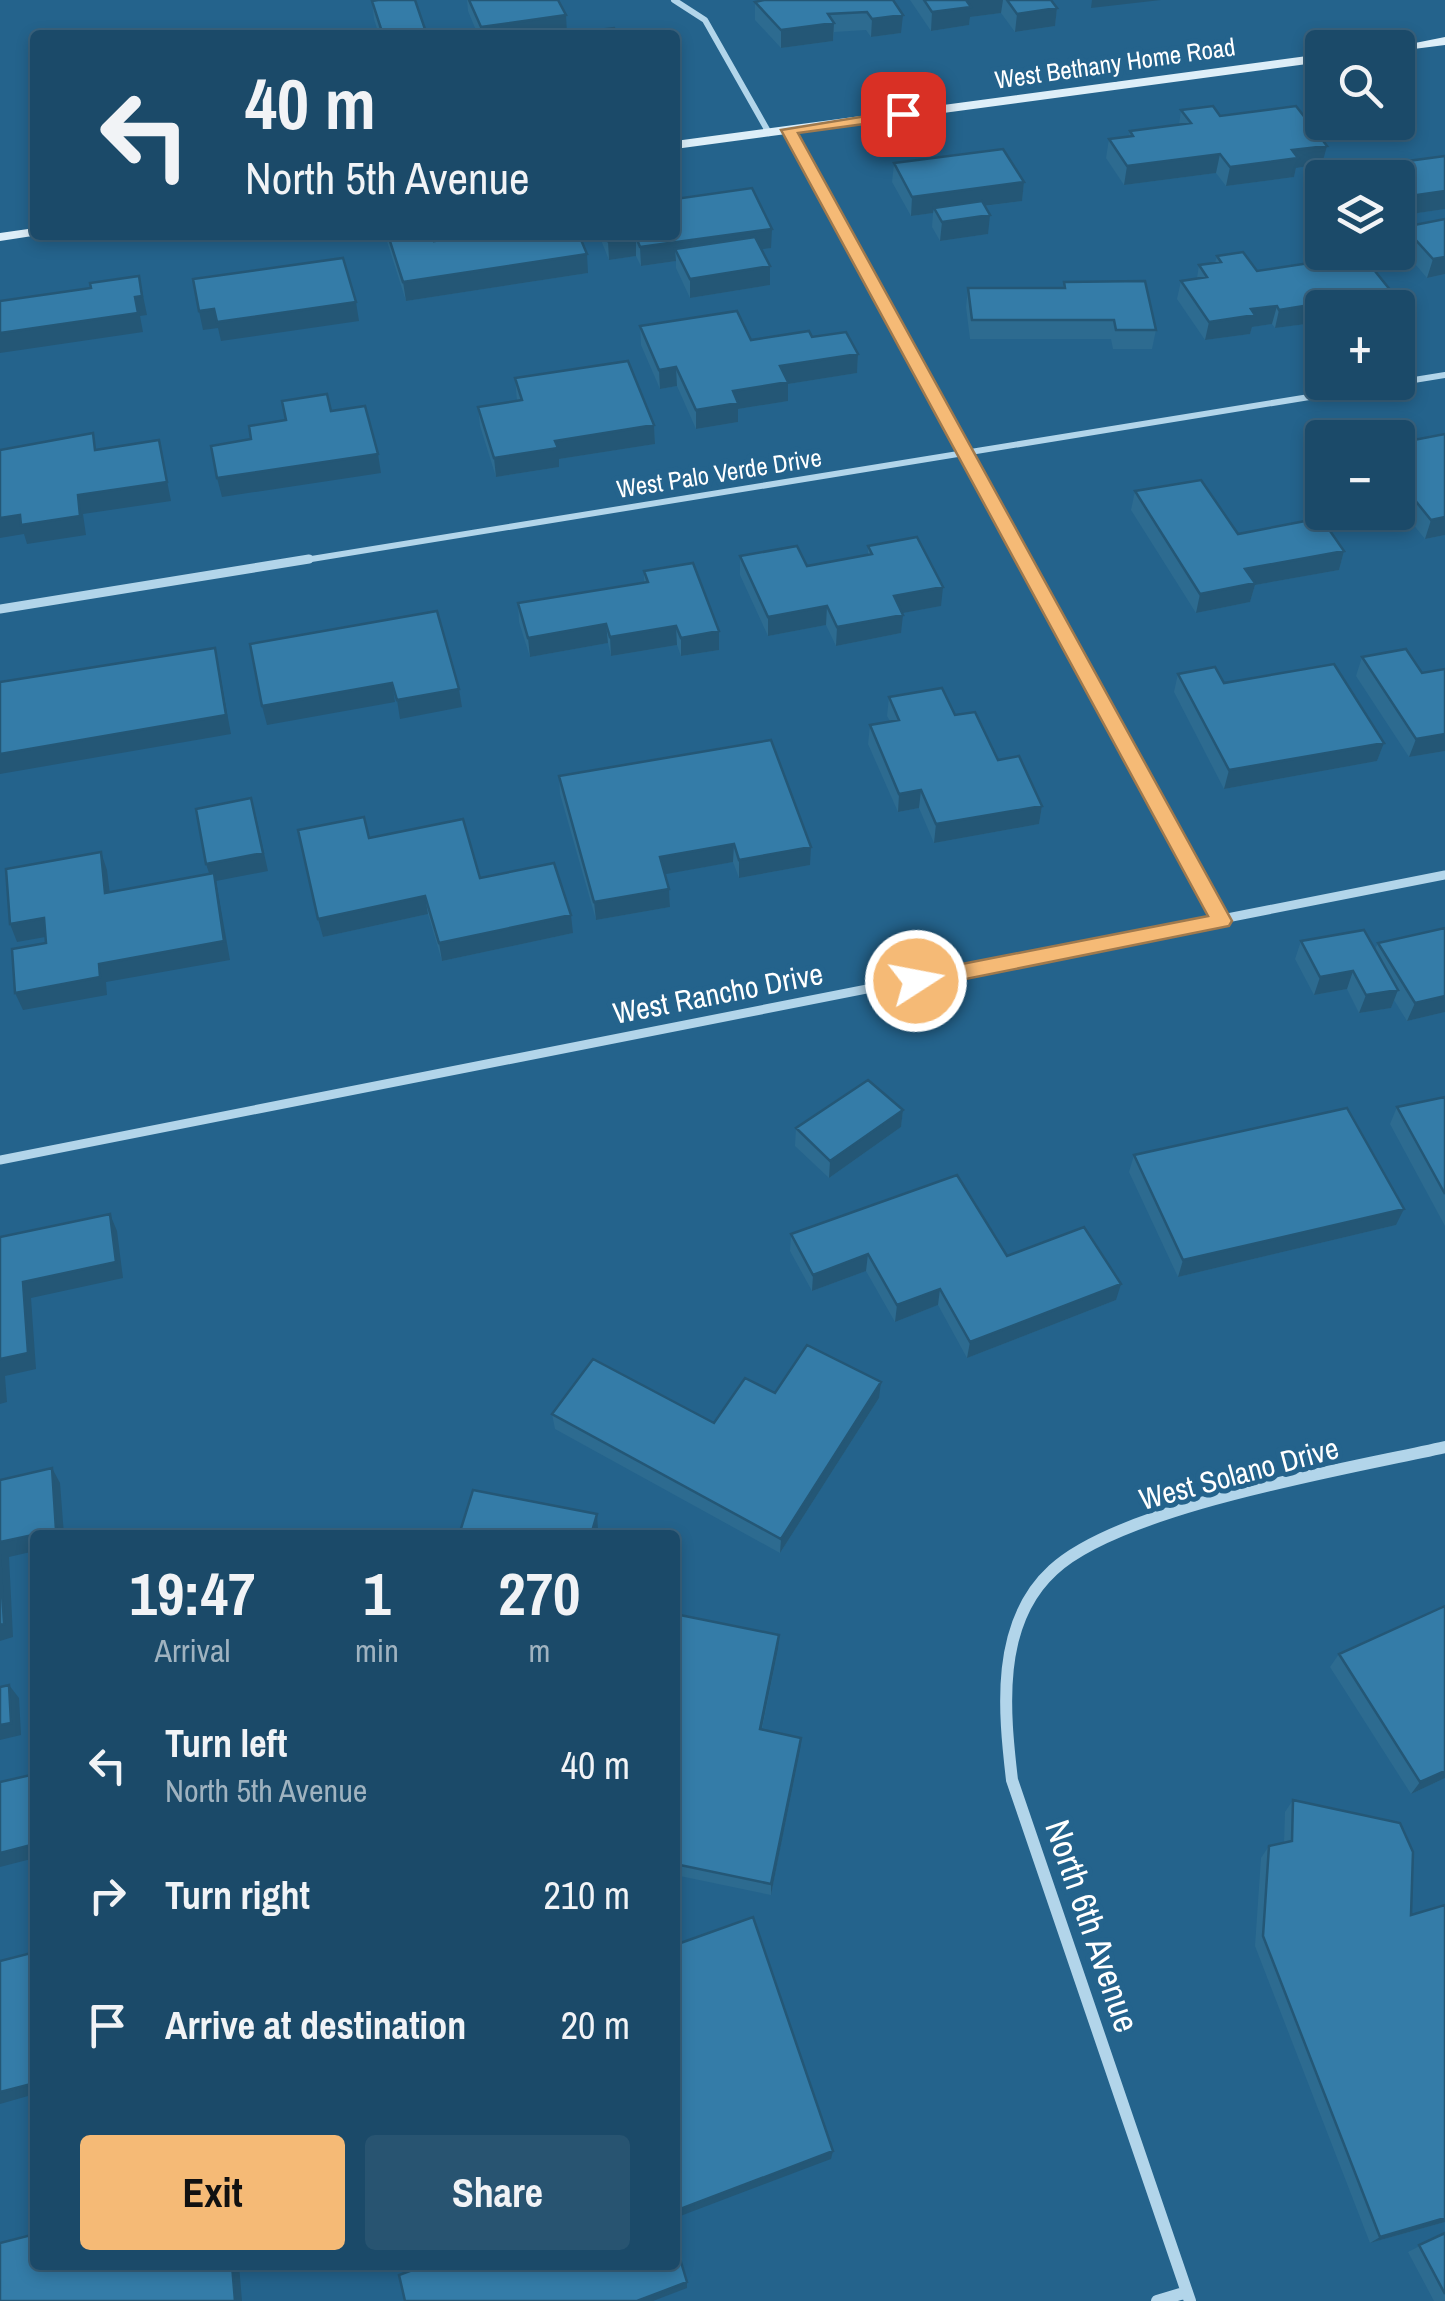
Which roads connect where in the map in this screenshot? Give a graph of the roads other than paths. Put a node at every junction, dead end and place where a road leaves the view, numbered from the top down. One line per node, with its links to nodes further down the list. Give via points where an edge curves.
1 (674, 0): 6 (street, via 705,20)
2 (1445, 41): 3 (main road)
3 (1415, 45)
4 (1305, 60): 5 (main road, West Bethany Home Road)
5 (788, 130): 6 (main road, West Bethany Home Road); 11 (street)
6 (769, 133): 7 (main road, West Bethany Home Road)
7 (680, 145)
8 (30, 233): 9 (main road)
9 (0, 237)
10 (1445, 375): 11 (street, West Palo Verde Drive)
11 (966, 454): 12 (street, West Palo Verde Drive); 14 (street)
12 (0, 609)
13 (1445, 875): 14 (street, West Rancho Drive)
14 (1222, 921): 15 (street, West Rancho Drive)
15 (0, 1160)
16 (1445, 1447): 17 (street, West Solano Drive, via 1162,1517)
17 (1054, 1569): 18 (street, North 6th Avenue, via 1020,1625 1004,1694 1012,1780)
18 (1188, 2296): 19 (street)
19 (1157, 2301)

